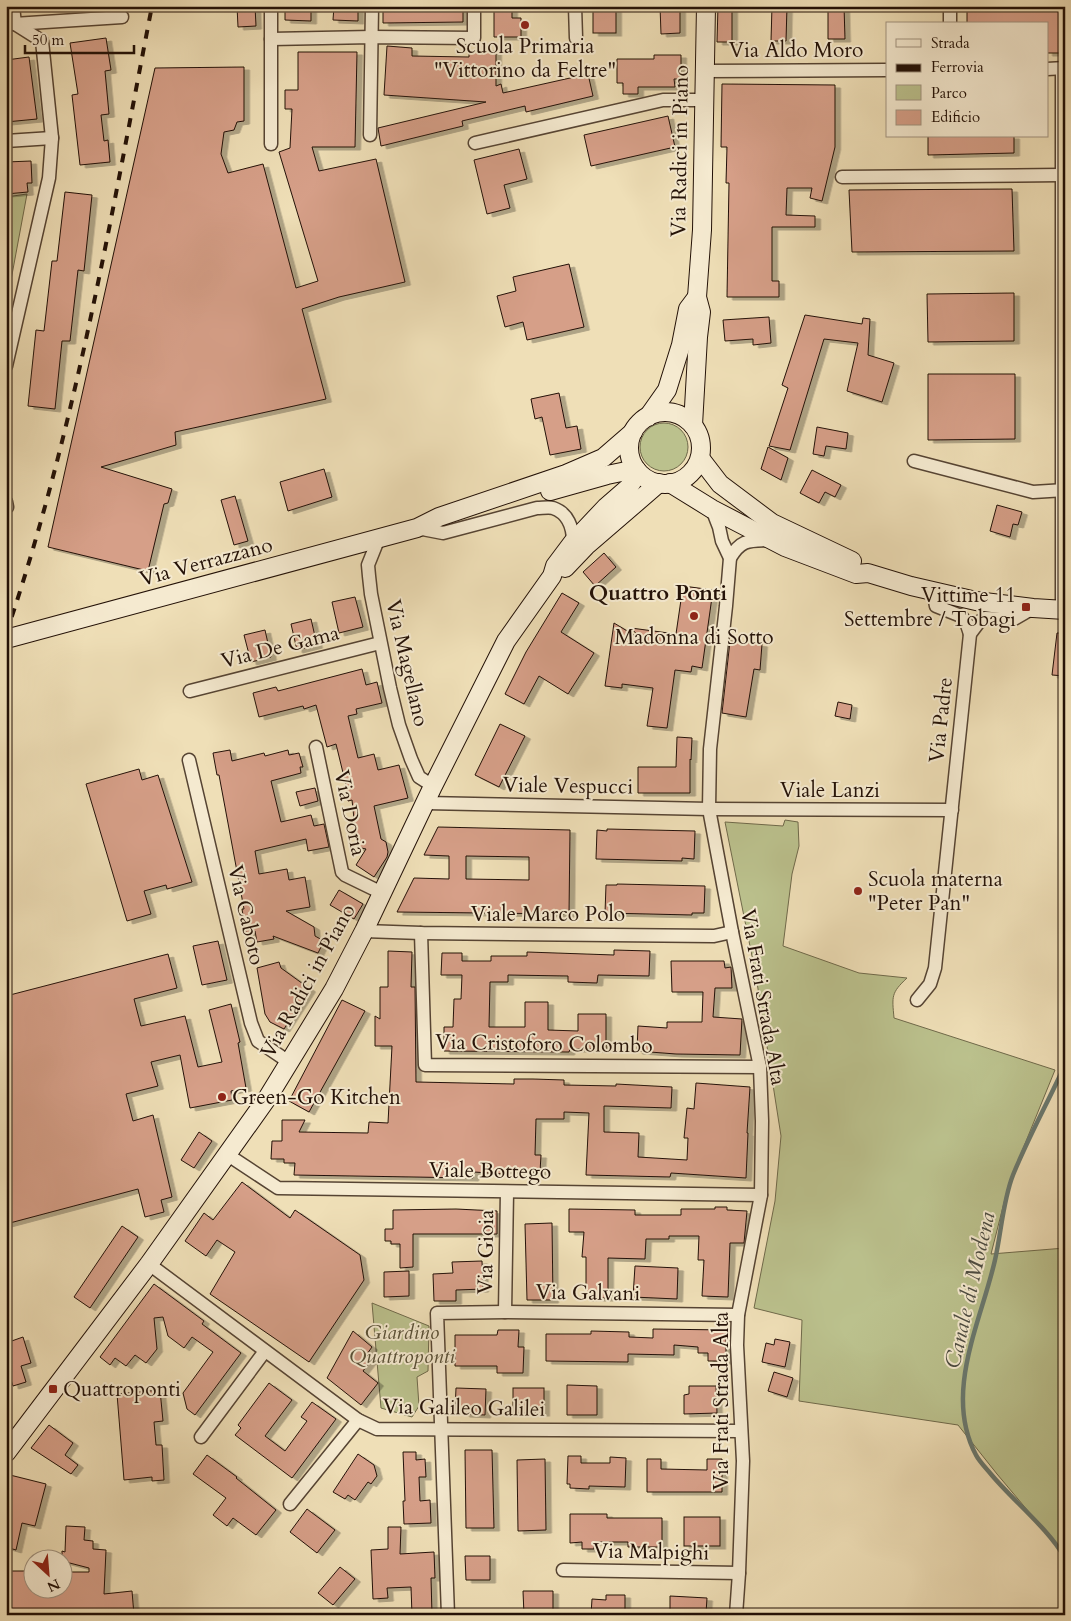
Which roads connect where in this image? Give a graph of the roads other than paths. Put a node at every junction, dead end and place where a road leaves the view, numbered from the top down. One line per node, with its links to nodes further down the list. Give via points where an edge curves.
1 (13, 6): 10 (street)
2 (271, 6): 13 (street)
3 (372, 6): 11 (street)
4 (474, 6): 11 (street, via 474,38)
5 (575, 6): 12 (street)
6 (706, 6): 17 (street, Via Radici in Piano)
7 (950, 6): 9 (street)
8 (122, 17): 10 (street)
9 (950, 22)
10 (11, 24): 20 (street, via 42,41)
11 (372, 37): 13 (street); 19 (street)
12 (576, 38)
13 (271, 40): 23 (street)
14 (1063, 68): 15 (street); 24 (street)
15 (1048, 69)
16 (886, 70): 17 (street, Via Aldo Moro)
17 (704, 71): 18 (street, Via Radici in Piano)
18 (704, 100): 22 (street, via 662,100); 27 (street, Via Radici in Piano, via 702,230)
19 (370, 135)
20 (52, 138): 21 (street); 28 (street, via 49,178)
21 (6, 141)
22 (474, 143)
23 (271, 144)
24 (1061, 175): 25 (street); 26 (street)
25 (842, 177)
26 (1063, 196): 36 (street)
27 (697, 297): 29 (street, Via Radici in Piano, via 688,309 667,390); 30 (street, Via Radici in Piano, via 701,312)
28 (6, 366)
29 (648, 417): 30 (street, via 667,412 686,418); 31 (street, Via Radici in Piano)
30 (693, 425): 32 (street, Via Radici in Piano, via 700,441)
31 (633, 432): 34 (street, via 629,447); 38 (street, Via Verrazzano, via 603,458)
32 (700, 458): 35 (street, Via Radici in Piano, via 685,478); 43 (street, via 720,484 772,523 862,566)
33 (914, 461): 36 (street, via 1033,492)
34 (637, 470): 35 (street, via 648,479); 38 (street, Via Verrazzano, via 517,500 443,526); 41 (street, Via Radici in Piano, via 629,487)
35 (664, 483): 37 (street); 44 (street, Via Radici in Piano, via 586,546 561,572)
36 (1064, 491): 47 (street)
37 (712, 509): 40 (street); 42 (street, Via Frati Strada Alta)
38 (417, 528): 39 (street, Via Verrazzano); 41 (street, Via Verrazzano, via 443,533 537,508 553,508 570,522)
39 (378, 540): 49 (street, Via Verrazzano); 50 (street, Via Magellano, via 368,565)
40 (773, 540): 42 (street, via 750,541 737,546); 43 (street, via 856,574)
41 (573, 542): 44 (street, Via Radici in Piano, via 555,566)
42 (730, 558): 56 (street, Via Frati Strada Alta, via 710,748)
43 (868, 573): 45 (street)
44 (552, 576): 54 (street, Via Radici in Piano, via 506,641)
45 (933, 590): 46 (street, via 976,601); 48 (street, via 936,606 961,616)
46 (1033, 608): 47 (street); 48 (street, via 1014,619 985,618)
47 (1063, 610)
48 (970, 634): 57 (street, Via Padre)
49 (6, 639)
50 (380, 643): 51 (street, Via De Gama); 54 (street, Via Magellano, via 411,759 418,777)
51 (190, 691)
52 (316, 747): 58 (street, Via Doria, via 342,872)
53 (189, 760): 63 (street, Via Caboto, via 251,1024 258,1041)
54 (433, 786): 55 (street, Via Radici in Piano)
55 (426, 803): 56 (street, Viale Vespucci); 58 (street, Via Radici in Piano)
56 (709, 809): 57 (street, Viale Lanzi); 60 (street, Via Frati Strada Alta)
57 (952, 810): 62 (street, Via Padre, via 935,968 930,984)
58 (382, 893): 59 (street, Via Radici in Piano)
59 (364, 931): 61 (street, Viale Marco Polo); 63 (street, Via Radici in Piano)
60 (732, 932): 61 (street, Viale Marco Polo, via 714,936); 64 (street, Via Frati Strada Alta)
61 (421, 933): 64 (street, Via Cristoforo Colombo, via 426,1065)
62 (917, 1000)
63 (290, 1062): 65 (street, Via Radici in Piano)
64 (760, 1067): 67 (street, Via Frati Strada Alta)
65 (228, 1155): 66 (street, Viale Bottego, via 278,1188); 68 (street, Via Radici in Piano)
66 (507, 1192): 67 (street, Viale Bottego); 69 (street, Via Gioia)
67 (761, 1195): 70 (street, Via Frati Strada Alta)
68 (148, 1264): 71 (street, Via Galileo Galilei); 76 (street, Via Radici in Piano)
69 (505, 1312): 70 (street, Via Galvani); 73 (street, Via Galvani, via 437,1313)
70 (738, 1315): 74 (street, Via Frati Strada Alta, via 736,1346)
71 (265, 1351): 72 (street, Via Galileo Galilei); 75 (street)
72 (358, 1420): 73 (street, Via Galileo Galilei, via 378,1429); 77 (street)
73 (441, 1429): 74 (street, Via Galileo Galilei); 80 (street)
74 (742, 1431): 79 (street, Via Frati Strada Alta)
75 (201, 1437)
76 (6, 1454)
77 (290, 1504)
78 (563, 1570): 79 (street, Via Malpighi)
79 (739, 1573): 81 (street, Via Frati Strada Alta)
80 (448, 1615)
81 (736, 1615)

